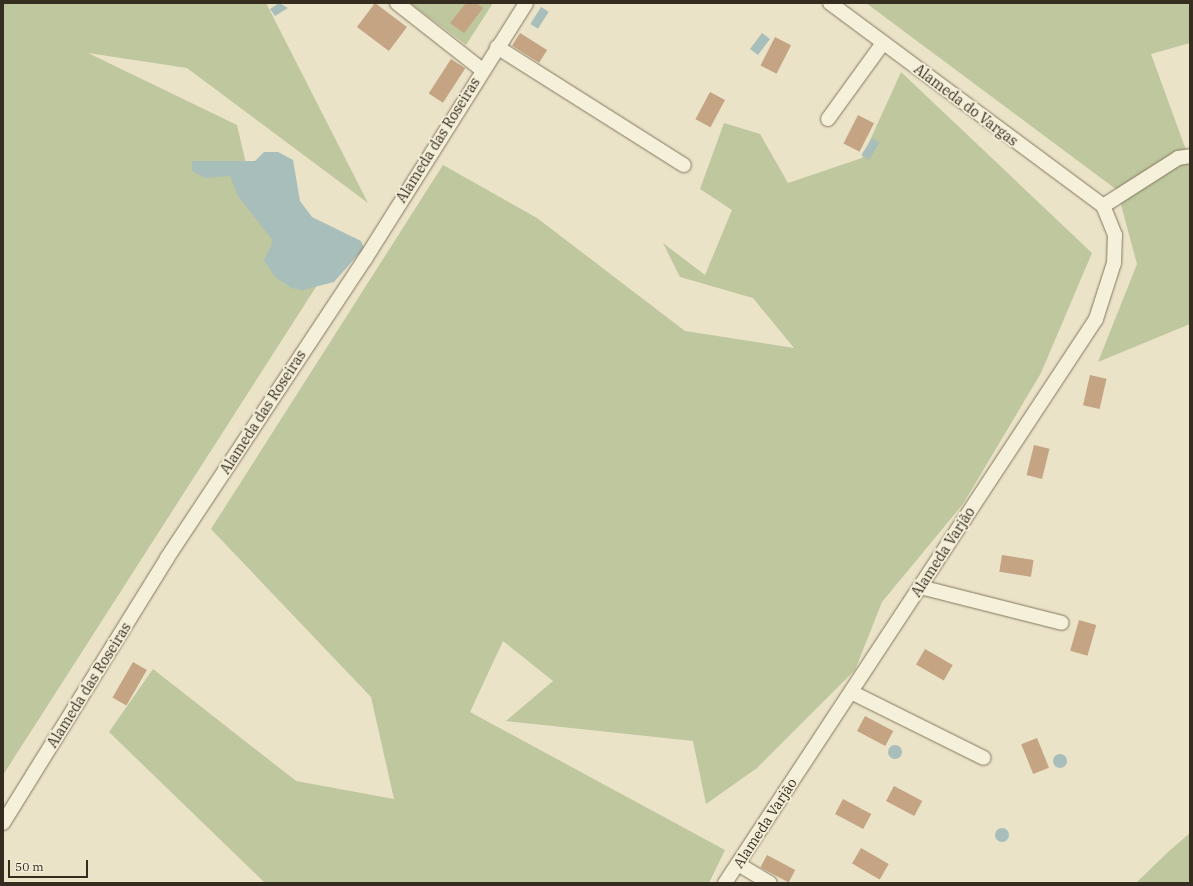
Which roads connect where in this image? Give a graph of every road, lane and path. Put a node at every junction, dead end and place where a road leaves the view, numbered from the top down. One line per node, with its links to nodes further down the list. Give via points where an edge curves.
1 (397, 3): 6 (street)
2 (526, 3): 5 (street, Alameda das Roseiras)
3 (830, 3): 4 (street, Alameda do Vargas)
4 (883, 43): 7 (street); 10 (street, Alameda do Vargas)
5 (497, 47): 6 (street, Alameda das Roseiras); 9 (street)
6 (482, 70): 15 (street, Alameda das Roseiras, via 364,260 167,558)
7 (828, 119)
8 (1190, 156): 10 (street, via 1178,158)
9 (684, 165)
10 (1103, 206): 11 (street, Alameda Varjão, via 1115,235 1114,263 1096,319)
11 (920, 587): 12 (street); 13 (street, Alameda Varjão)
12 (1062, 623)
13 (851, 692): 14 (street); 16 (street, Alameda Varjão)
14 (984, 758)
15 (3, 823)
16 (738, 864): 17 (street, Alameda Varjão); 18 (street)
17 (726, 883)
18 (770, 883)

